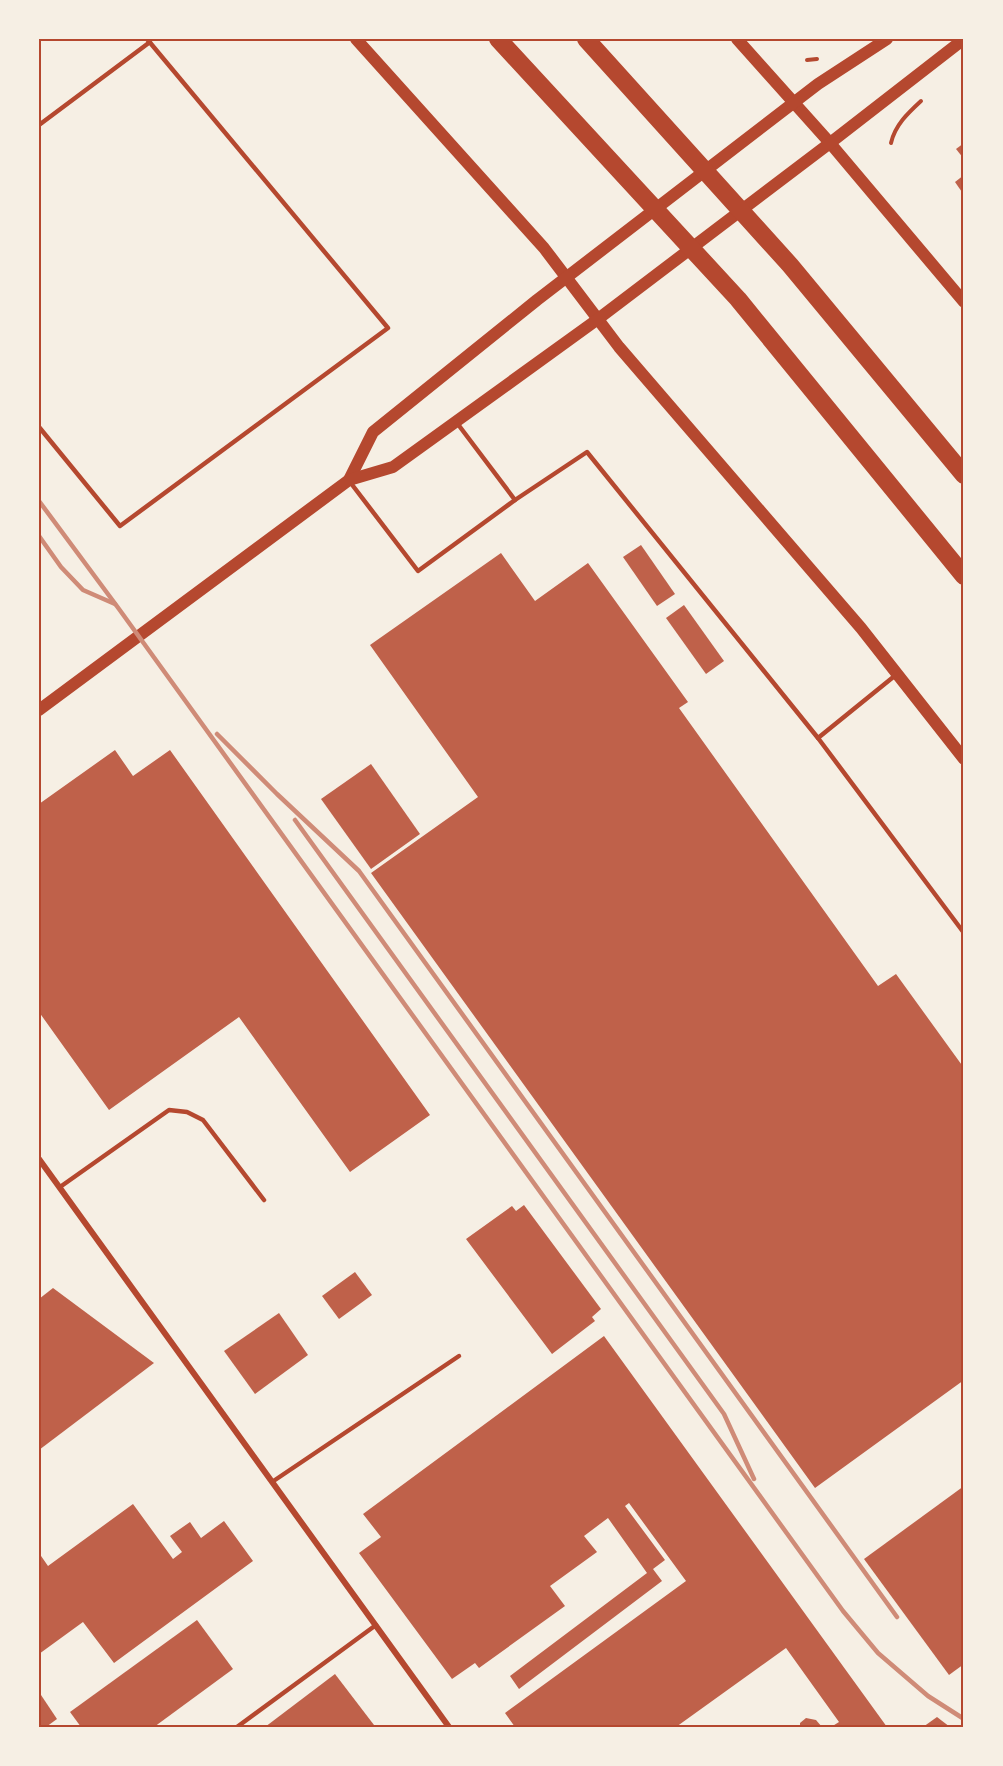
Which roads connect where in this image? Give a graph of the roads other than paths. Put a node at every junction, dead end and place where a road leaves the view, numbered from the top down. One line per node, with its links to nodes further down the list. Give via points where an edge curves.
1 (356, 39): 11 (main road)
2 (498, 39): 19 (highway, via 738,299)
3 (586, 39): 16 (highway, via 790,265)
4 (736, 39): 8 (main road)
5 (887, 39): 8 (main road)
6 (964, 39): 10 (main road)
7 (149, 41): 9 (lane); 15 (lane, via 388,328 120,526)
8 (794, 102): 10 (main road); 11 (main road)
9 (39, 125)
10 (830, 143): 12 (main road); 13 (main road)
11 (566, 277): 13 (main road); 17 (main road, via 373,432)
12 (964, 302)
13 (598, 318): 14 (main road); 20 (main road)
14 (455, 421): 17 (main road, via 393,466); 18 (lane)
15 (39, 427)
16 (964, 474)
17 (349, 480): 18 (lane, via 418,571); 21 (main road)
18 (515, 500): 22 (lane, via 587,452)
19 (964, 576)
20 (897, 674): 22 (lane); 23 (main road)
21 (39, 710)
22 (818, 738): 24 (lane)
23 (964, 759)
24 (964, 933)
25 (39, 1159): 26 (street)
26 (60, 1187): 27 (lane, via 169,1110 187,1112 203,1120); 29 (street)
27 (264, 1200)
28 (459, 1356): 29 (lane)
29 (272, 1482): 30 (street)
30 (376, 1625): 31 (lane); 32 (street)
31 (237, 1727)
32 (449, 1727)

